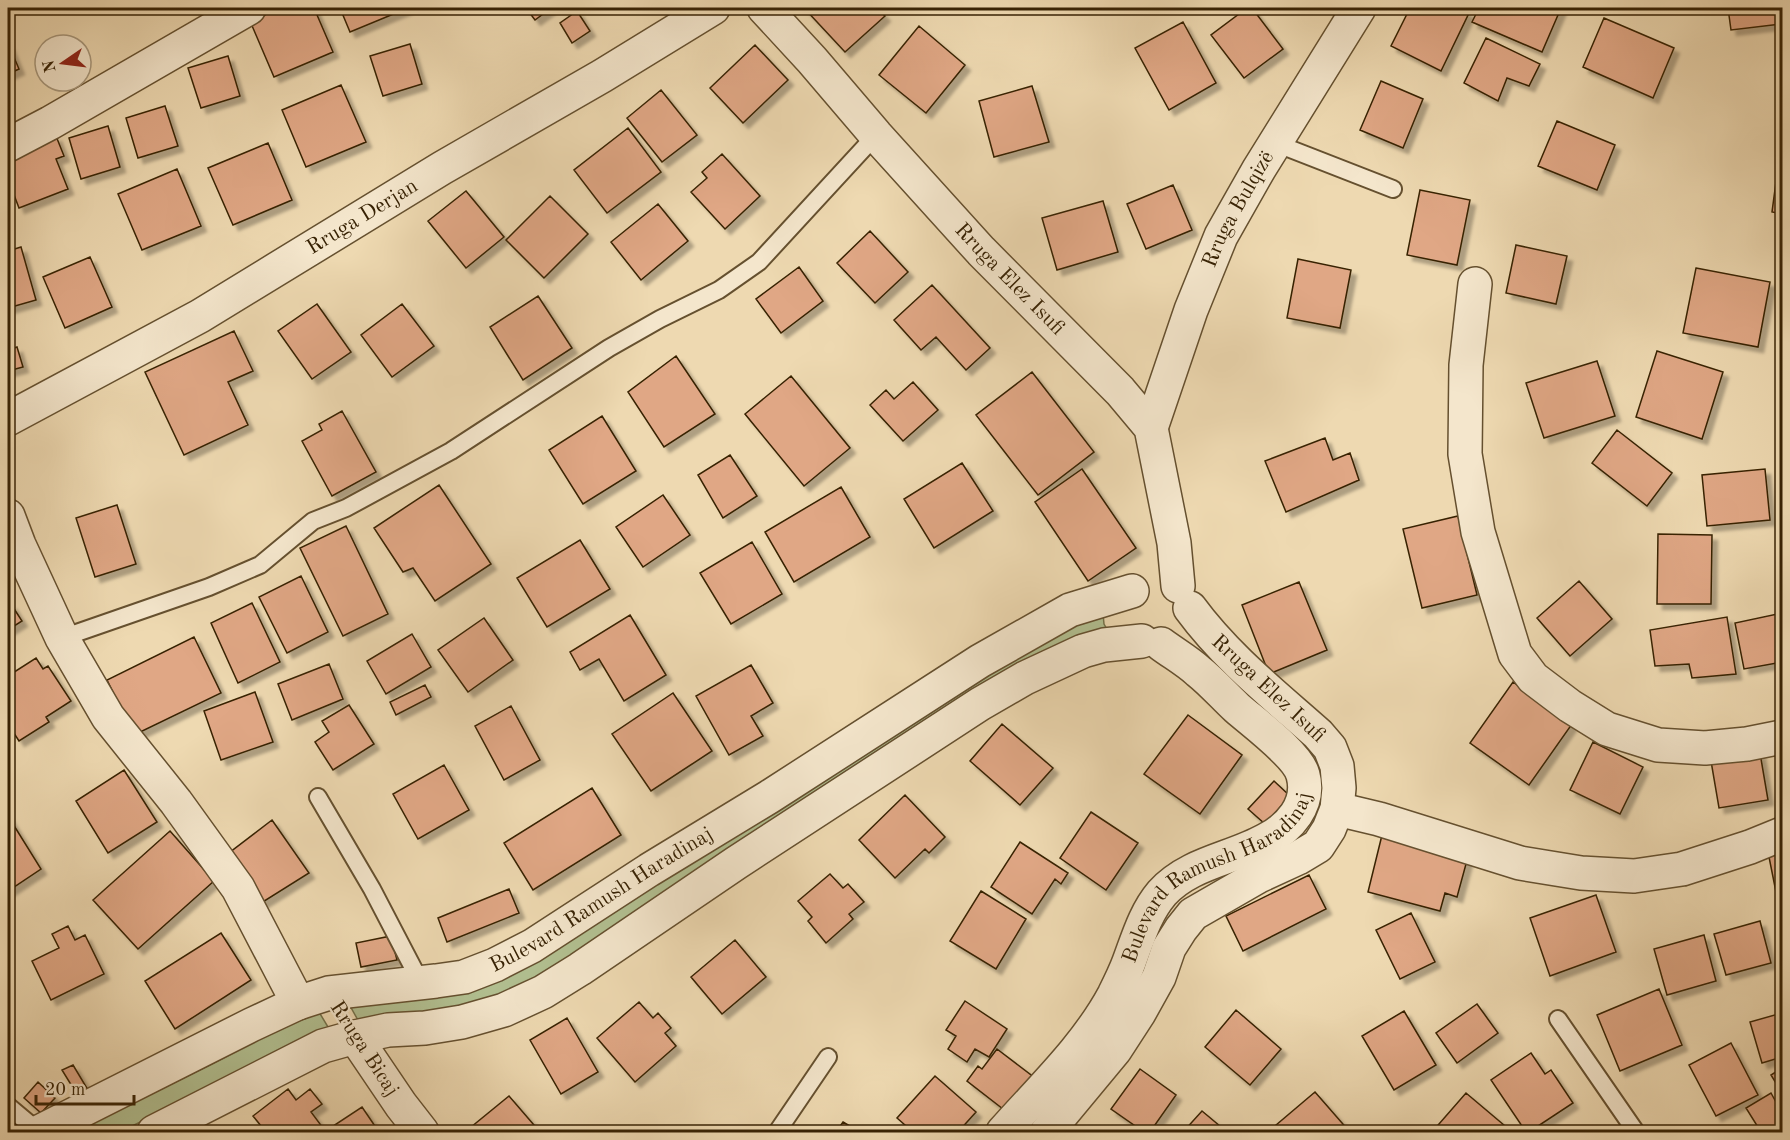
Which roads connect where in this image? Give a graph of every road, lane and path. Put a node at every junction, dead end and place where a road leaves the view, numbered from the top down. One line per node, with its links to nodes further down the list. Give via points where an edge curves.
1 (249, 8): 7 (street)
2 (713, 8): 10 (street, Rruga Derjan, via 200,316)
3 (764, 8): 5 (street, Rruga Elez Isufi)
4 (1359, 8): 6 (street, Rruga Bulqizë)
5 (876, 135): 11 (street, Rruga Elez Isufi); 15 (lane, via 759,262 719,290 609,348 451,452 346,508 313,521 260,565)
6 (1275, 143): 8 (lane); 11 (street, Rruga Bulqizë, via 1221,236)
7 (8, 145)
8 (1393, 189)
9 (1475, 284): 17 (street, via 1466,365 1465,454 1478,532 1515,654 1533,678 1570,706 1607,729 1658,745 1705,748)
10 (8, 419)
11 (1151, 428): 14 (street, Rruga Elez Isufi)
12 (8, 516): 15 (street)
13 (1132, 591): 14 (street, Bulevard Ramush Haradinaj, via 1149,580 1159,579 1169,581); 16 (street, Bulevard Ramush Haradinaj, via 1125,609 1129,628); 21 (street, Bulevard Ramush Haradinaj, via 1070,610 980,661 532,946 495,966)
14 (1184, 597): 16 (street, Bulevard Ramush Haradinaj, via 1190,618 1186,628 1171,642); 19 (street, Rruga Elez Isufi, via 1210,635 1330,748 1339,788)
15 (62, 638): 23 (street, via 108,717 238,888)
16 (1152, 643): 25 (street, Bulevard Ramush Haradinaj, via 1104,645 1025,678 543,992 504,1010 462,1022); 32 (street, Bulevard Ramush Haradinaj, via 1198,671 1292,757 1304,774 1304,797 1296,816 1283,831 1204,865 1179,878 1162,893 1148,912 1128,966 1095,1025)
17 (1782, 737)
18 (318, 797): 21 (lane)
19 (1337, 809): 20 (street, via 1520,863 1581,873 1634,876 1682,869); 33 (street, Bulevard Ramush Haradinaj, via 1318,846 1193,914 1169,948 1159,977 1121,1041)
20 (1782, 834)
21 (422, 983): 22 (street, Bulevard Ramush Haradinaj)
22 (329, 993): 23 (street, Bulevard Ramush Haradinaj); 25 (street, Rruga Bicaj)
23 (298, 1003): 28 (street, Bulevard Ramush Haradinaj)
24 (1558, 1018): 34 (lane)
25 (355, 1036): 29 (street, Bulevard Ramush Haradinaj, via 310,1052); 30 (street, Rruga Bicaj)
26 (828, 1057): 31 (lane)
27 (8, 1106): 28 (lane)
28 (39, 1132)
29 (154, 1132)
30 (422, 1132)
31 (777, 1132)
32 (1003, 1132)
33 (1047, 1132)
34 (1636, 1132)

